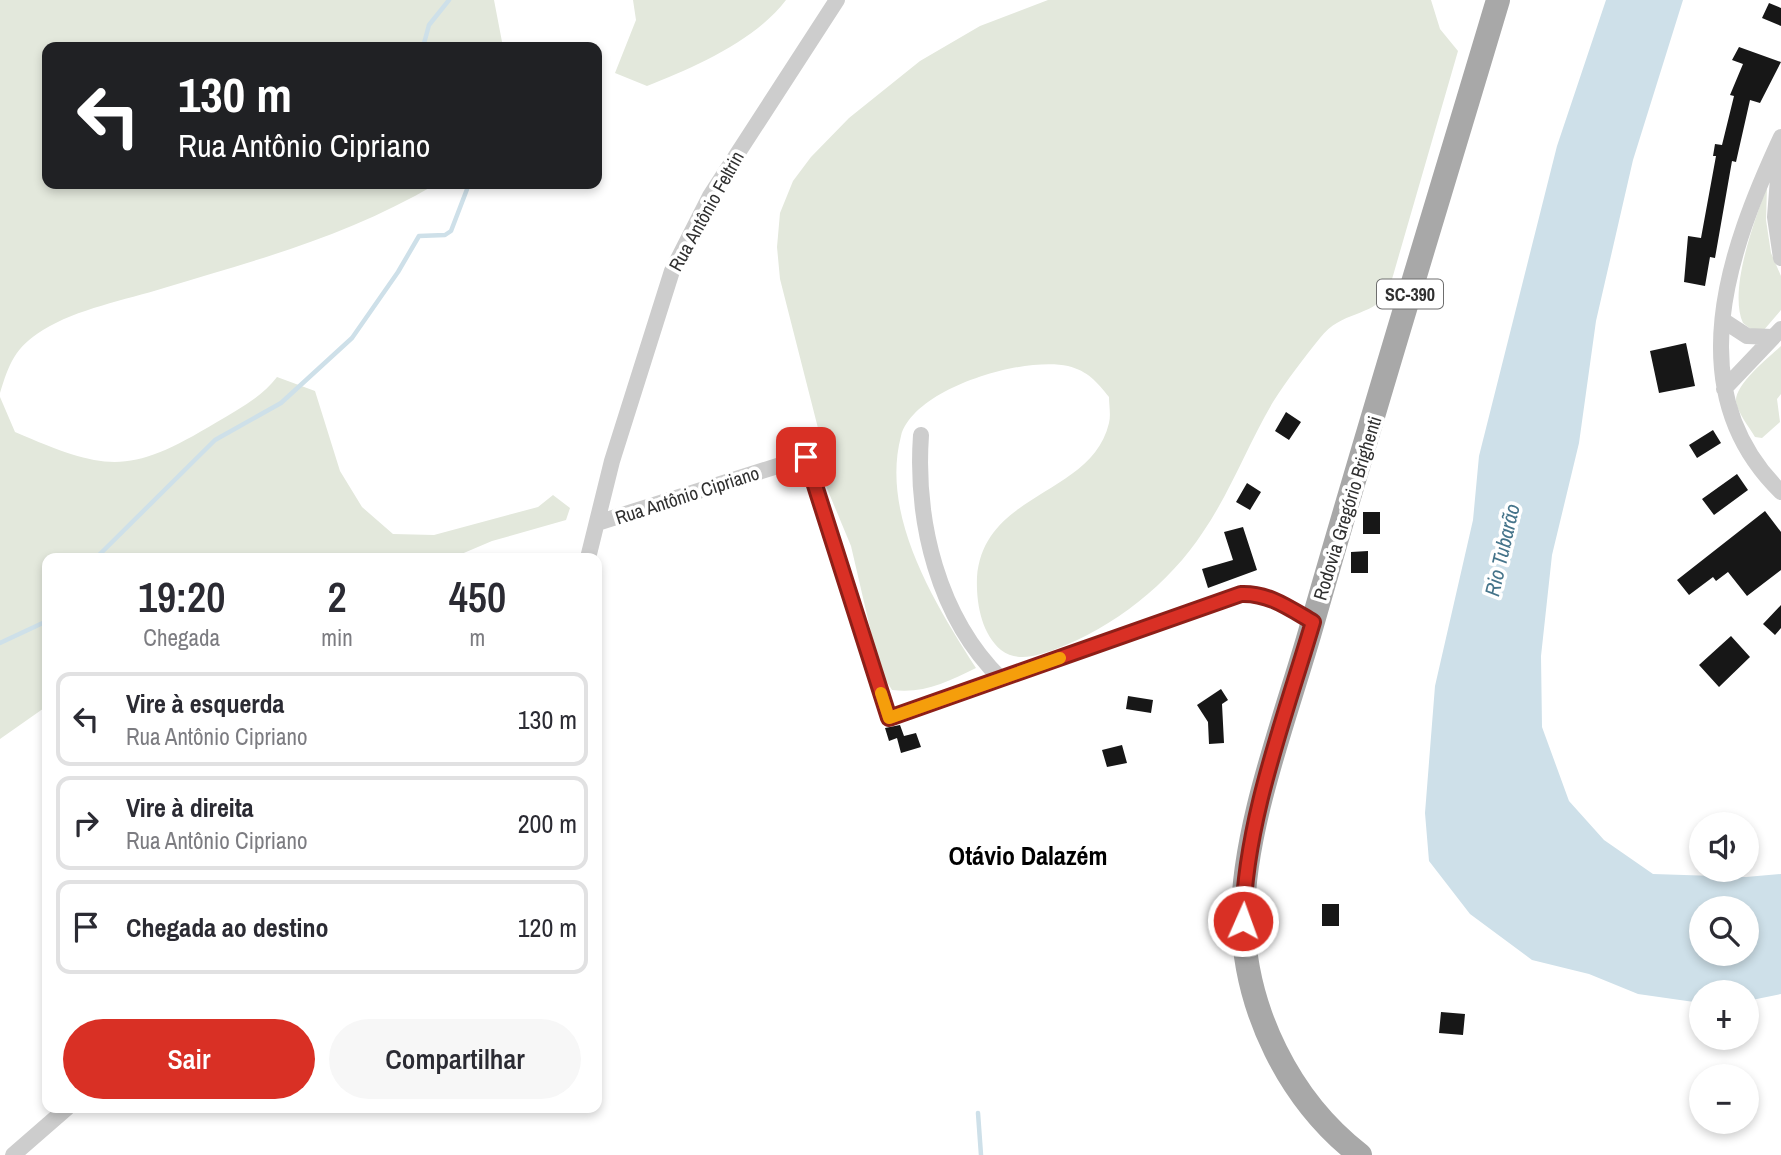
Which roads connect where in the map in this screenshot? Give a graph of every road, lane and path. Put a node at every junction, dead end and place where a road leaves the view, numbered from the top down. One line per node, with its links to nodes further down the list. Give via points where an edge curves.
1 (837, 0): 11 (street, Rua Antônio Feltrin, via 710,196 672,271 611,461)
2 (1498, 0): 13 (main road, Rodovia Gregório Brighenti / SC-390)
3 (1781, 137): 6 (street, via 1739,235)
4 (1781, 145): 5 (street, via 1775,217)
5 (1781, 258)
6 (1724, 321): 7 (street, via 1747,337); 8 (street)
7 (1777, 333): 8 (street)
8 (1724, 388): 10 (street, via 1736,429)
9 (920, 435): 14 (street, via 920,480 934,570 975,651)
10 (1781, 492)
11 (597, 523): 12 (street, Rua Antônio Feltrin); 14 (street, Rua Antônio Cipriano, via 806,457 889,718)
12 (589, 553)
13 (1313, 622): 14 (street, Rua Antônio Cipriano, via 1272,598 1241,594); 17 (main road, Rodovia Gregório Brighenti / SC-390, via 1250,848 1244,890 1245,954 1261,1018 1292,1080 1332,1130)
14 (1001, 679)
15 (61, 1113): 16 (street)
16 (13, 1155)
17 (1360, 1155)

